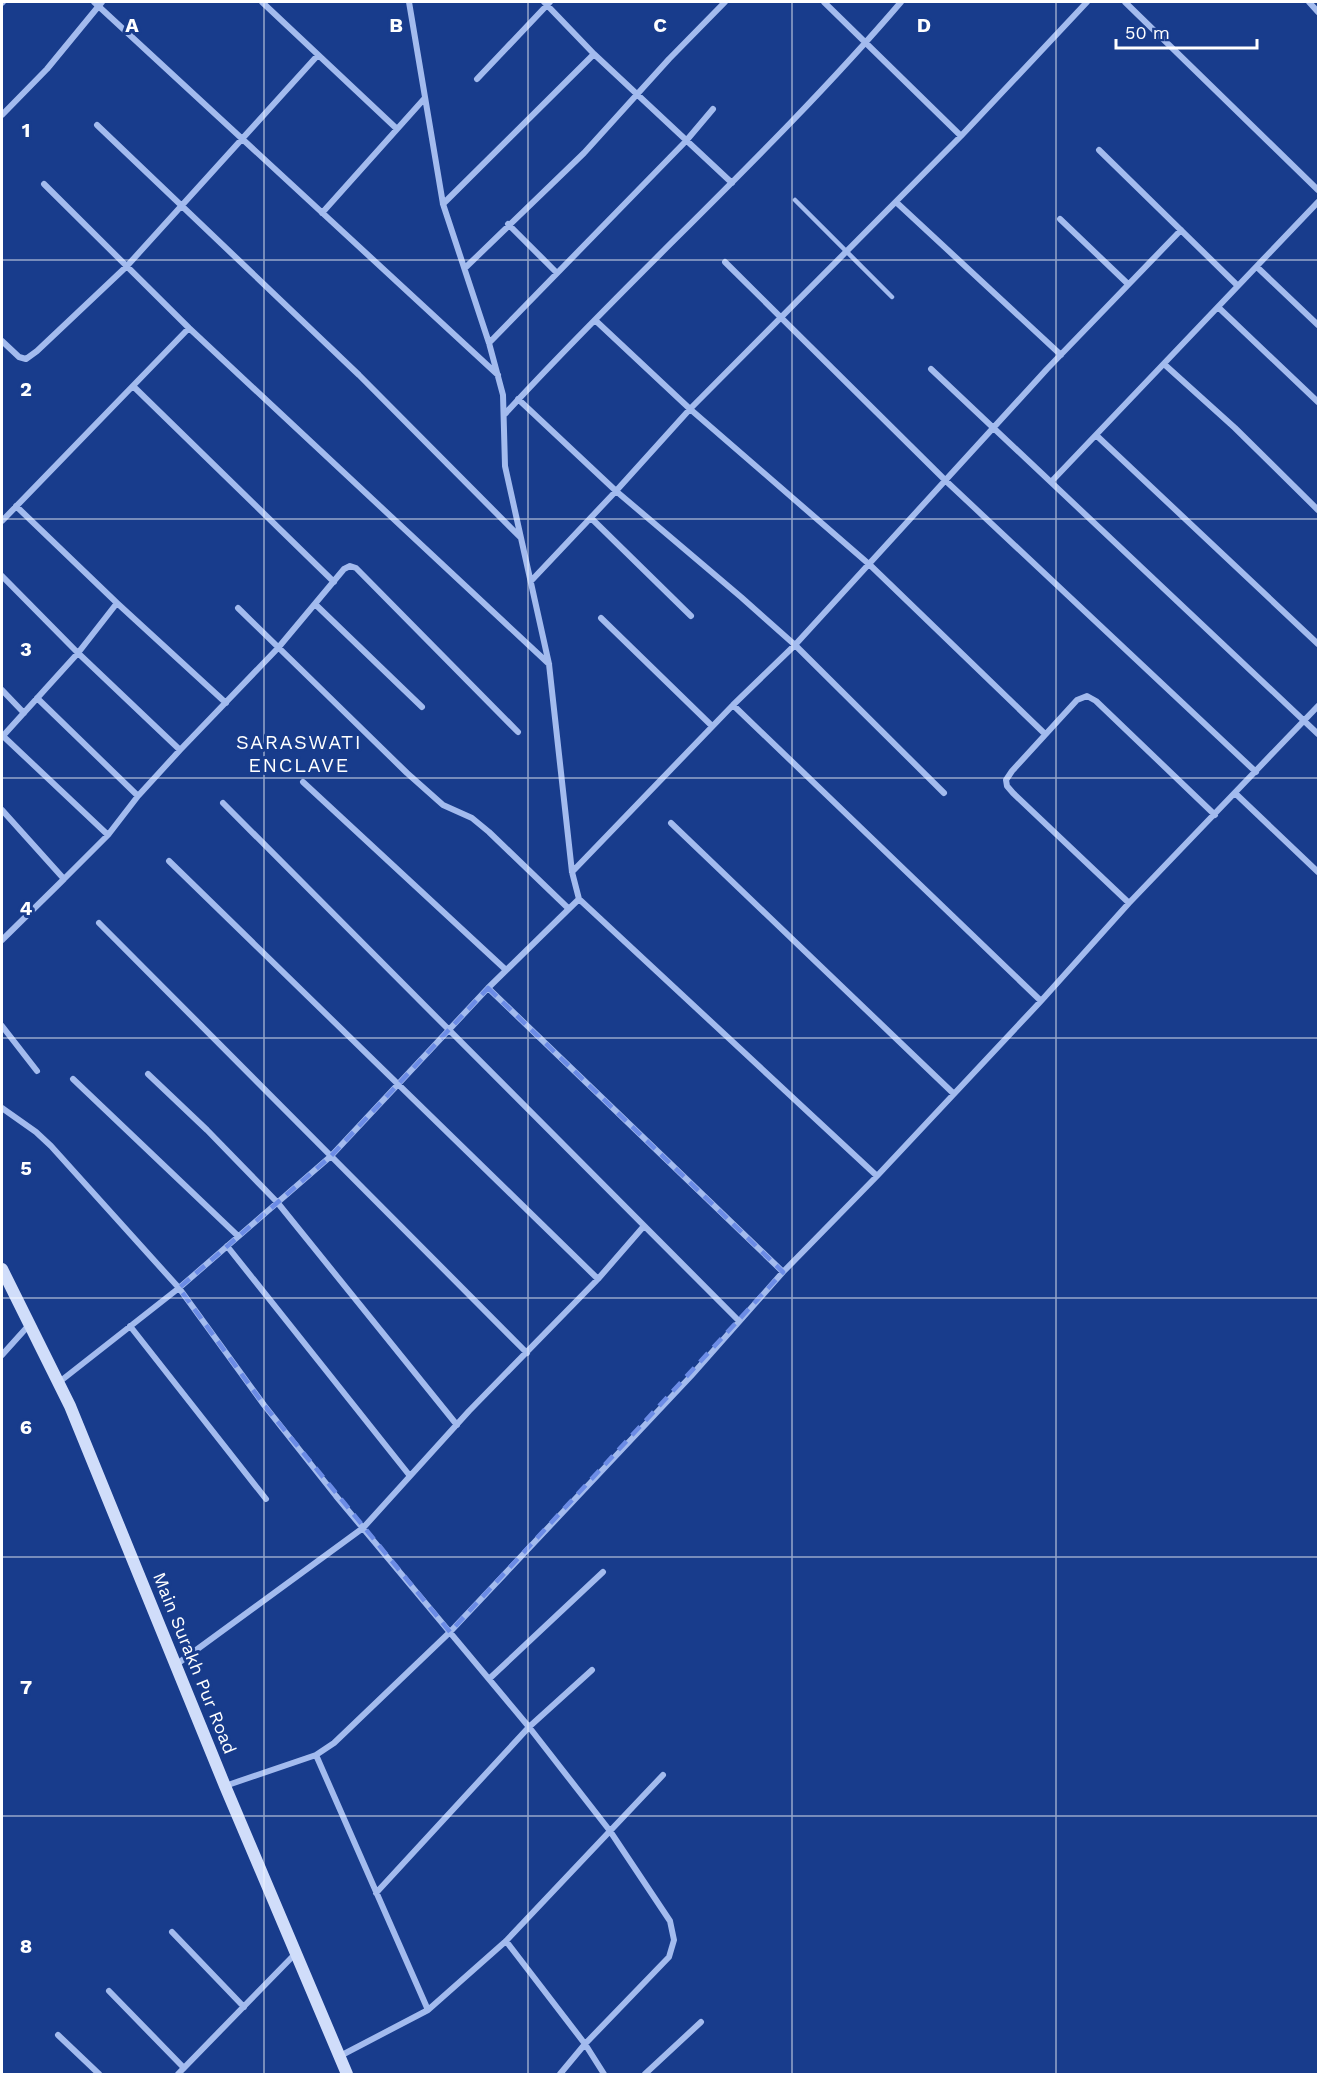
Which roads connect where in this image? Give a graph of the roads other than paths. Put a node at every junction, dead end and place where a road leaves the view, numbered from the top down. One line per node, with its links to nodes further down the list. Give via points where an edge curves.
1 (262, 2): 14 (street)
2 (409, 2): 17 (street)
3 (725, 2): 16 (street)
4 (824, 2): 12 (street)
5 (902, 2): 12 (street)
6 (1087, 2): 22 (street)
7 (1125, 2): 28 (street)
8 (1309, 2): 11 (street)
9 (98, 3): 19 (street, via 47,69); 23 (street)
10 (547, 3): 13 (street); 15 (street)
11 (1318, 12)
12 (866, 43): 22 (street); 26 (street)
13 (594, 54): 16 (street); 32 (street)
14 (318, 55): 21 (street); 23 (street)
15 (477, 79)
16 (637, 94): 24 (street); 36 (street, via 584,153)
17 (424, 99): 21 (street); 32 (street)
18 (713, 109): 24 (street)
19 (2, 115)
20 (97, 125): 33 (street)
21 (397, 129): 34 (street)
22 (961, 136): 30 (street)
23 (242, 139): 33 (street); 34 (street)
24 (686, 141): 26 (street); 43 (street)
25 (1099, 150): 37 (street)
26 (732, 183): 48 (street)
27 (44, 184): 40 (street)
28 (1318, 190)
29 (795, 200): 38 (lane)
30 (896, 202): 38 (street); 54 (street)
31 (1318, 202): 41 (street)
32 (443, 204): 42 (street)
33 (181, 206): 40 (street); 72 (street, via 359,375)
34 (322, 213): 57 (street)
35 (1060, 219): 44 (street)
36 (508, 224): 42 (street); 43 (street)
37 (1181, 230): 44 (street); 45 (street)
38 (847, 252): 46 (lane); 49 (street)
39 (725, 262): 49 (street)
40 (127, 267): 51 (street); 52 (street, via 30,357 19,357)
41 (1257, 267): 45 (street); 50 (street)
42 (465, 268): 53 (street)
43 (557, 273): 53 (street)
44 (1128, 284): 54 (street)
45 (1238, 286): 47 (street)
46 (892, 297)
47 (1218, 307): 55 (street); 60 (street)
48 (595, 320): 59 (street); 61 (street)
49 (781, 320): 61 (street); 65 (street)
50 (1318, 325)
51 (189, 328): 58 (street); 86 (street)
52 (2, 341)
53 (489, 343): 57 (street)
54 (1061, 354): 63 (street)
55 (1164, 364): 64 (street); 69 (street)
56 (931, 369): 63 (street)
57 (498, 375): 62 (street)
58 (133, 386): 68 (street); 76 (street)
59 (518, 399): 62 (street); 67 (street)
60 (1318, 402)
61 (690, 409): 67 (street); 73 (street)
62 (504, 415): 72 (street, via 505,466)
63 (993, 428): 65 (street); 66 (street)
64 (1096, 435): 66 (street); 82 (street)
65 (946, 481): 73 (street); 101 (street)
66 (1051, 482): 94 (street)
67 (616, 491): 70 (street); 83 (street)
68 (16, 506): 71 (street); 77 (street)
69 (1318, 510)
70 (591, 518): 75 (street); 80 (street)
71 (2, 521)
72 (521, 538): 75 (street)
73 (870, 565): 83 (street); 97 (street)
74 (2, 576): 85 (street)
75 (531, 581): 86 (street)
76 (334, 582): 78 (street); 96 (street, via 344,569 356,568)
77 (117, 603): 85 (street); 89 (street)
78 (315, 604): 84 (street); 92 (street)
79 (238, 609): 84 (street)
80 (691, 616)
81 (601, 618): 95 (street)
82 (1318, 644)
83 (795, 645): 90 (street); 103 (street)
84 (278, 648): 89 (street); 117 (street, via 407,773 443,805 472,818 489,832)
85 (78, 653): 88 (street); 100 (street)
86 (549, 664): 112 (street)
87 (2, 690): 93 (street)
88 (37, 698): 93 (street); 105 (street)
89 (226, 703): 100 (street)
90 (733, 705): 95 (street); 122 (street)
91 (1318, 706): 94 (street)
92 (422, 707)
93 (24, 713): 99 (street)
94 (1305, 720): 98 (street); 101 (street)
95 (712, 726): 112 (street)
96 (518, 732)
97 (1045, 734): 108 (street, via 1077,700 1086,696 1096,701); 116 (street, via 1012,771 1007,786)
98 (1318, 734)
99 (2, 736): 110 (street)
100 (180, 750): 105 (street)
101 (1257, 772): 104 (street)
102 (303, 782): 120 (street)
103 (944, 794)
104 (1236, 794): 108 (street); 113 (street)
105 (138, 796): 110 (street)
106 (223, 803): 124 (street)
107 (2, 810): 114 (street)
108 (1215, 815): 116 (street)
109 (671, 824): 129 (street)
110 (108, 835): 114 (street)
111 (169, 861): 128 (street)
112 (572, 872): 115 (street)
113 (1318, 873)
114 (64, 879): 119 (street)
115 (579, 899): 117 (street); 132 (street)
116 (1129, 903): 122 (street)
117 (569, 909): 120 (street)
118 (99, 923): 131 (street)
119 (2, 940)
120 (506, 970): 121 (street)
121 (488, 988): 124 (street); 138 (street)
122 (1041, 1001): 129 (street)
123 (2, 1026): 125 (street)
124 (448, 1030): 128 (street); 134 (street)
125 (37, 1071)
126 (147, 1074): 133 (street)
127 (73, 1079): 135 (street)
128 (398, 1084): 131 (street); 139 (street)
129 (954, 1094): 132 (street)
130 (2, 1108): 140 (street, via 51,1146)
131 (331, 1156): 133 (street); 144 (street)
132 (877, 1176): 138 (street)
133 (277, 1202): 135 (street); 147 (street)
134 (644, 1226): 139 (street); 141 (street)
135 (238, 1236): 136 (street)
136 (227, 1246): 140 (street); 148 (street)
137 (2, 1269): 142 (street, Main Surakh Pur Road)
138 (783, 1272): 141 (street)
139 (598, 1279): 144 (street)
140 (179, 1288): 143 (street); 150 (street, via 264,1405)
141 (740, 1321): 152 (street)
142 (29, 1325): 145 (street); 146 (street, Main Surakh Pur Road)
143 (130, 1326): 146 (street); 149 (street)
144 (527, 1353): 147 (street)
145 (2, 1355)
146 (58, 1383): 153 (street, Main Surakh Pur Road)
147 (457, 1425): 148 (street)
148 (410, 1476): 150 (street)
149 (266, 1499)
150 (363, 1528): 152 (street); 153 (street)
151 (603, 1572): 155 (street)
152 (450, 1632): 155 (street); 157 (street, via 334,1743)
153 (177, 1664): 159 (street, Main Surakh Pur Road)
154 (592, 1670): 156 (street)
155 (489, 1679): 156 (street)
156 (529, 1727): 160 (street); 161 (street)
157 (316, 1755): 159 (street); 161 (street)
158 (663, 1775): 160 (street)
159 (225, 1786): 164 (street, Main Surakh Pur Road)
160 (610, 1831): 163 (street); 170 (street, via 669,1921 674,1941 669,1957)
161 (376, 1893): 167 (street)
162 (172, 1932): 166 (street)
163 (506, 1941): 167 (street); 170 (street)
164 (296, 1953): 166 (street); 171 (street, Main Surakh Pur Road)
165 (109, 1991): 172 (street)
166 (244, 2007): 172 (street)
167 (429, 2010): 171 (street)
168 (701, 2022): 178 (street)
169 (58, 2035): 173 (street)
170 (585, 2044): 176 (street); 177 (street)
171 (340, 2056): 175 (street, Main Surakh Pur Road)
172 (184, 2068): 174 (street)
173 (99, 2074)
174 (178, 2074)
175 (347, 2074)
176 (560, 2074)
177 (604, 2074)
178 (645, 2074)

